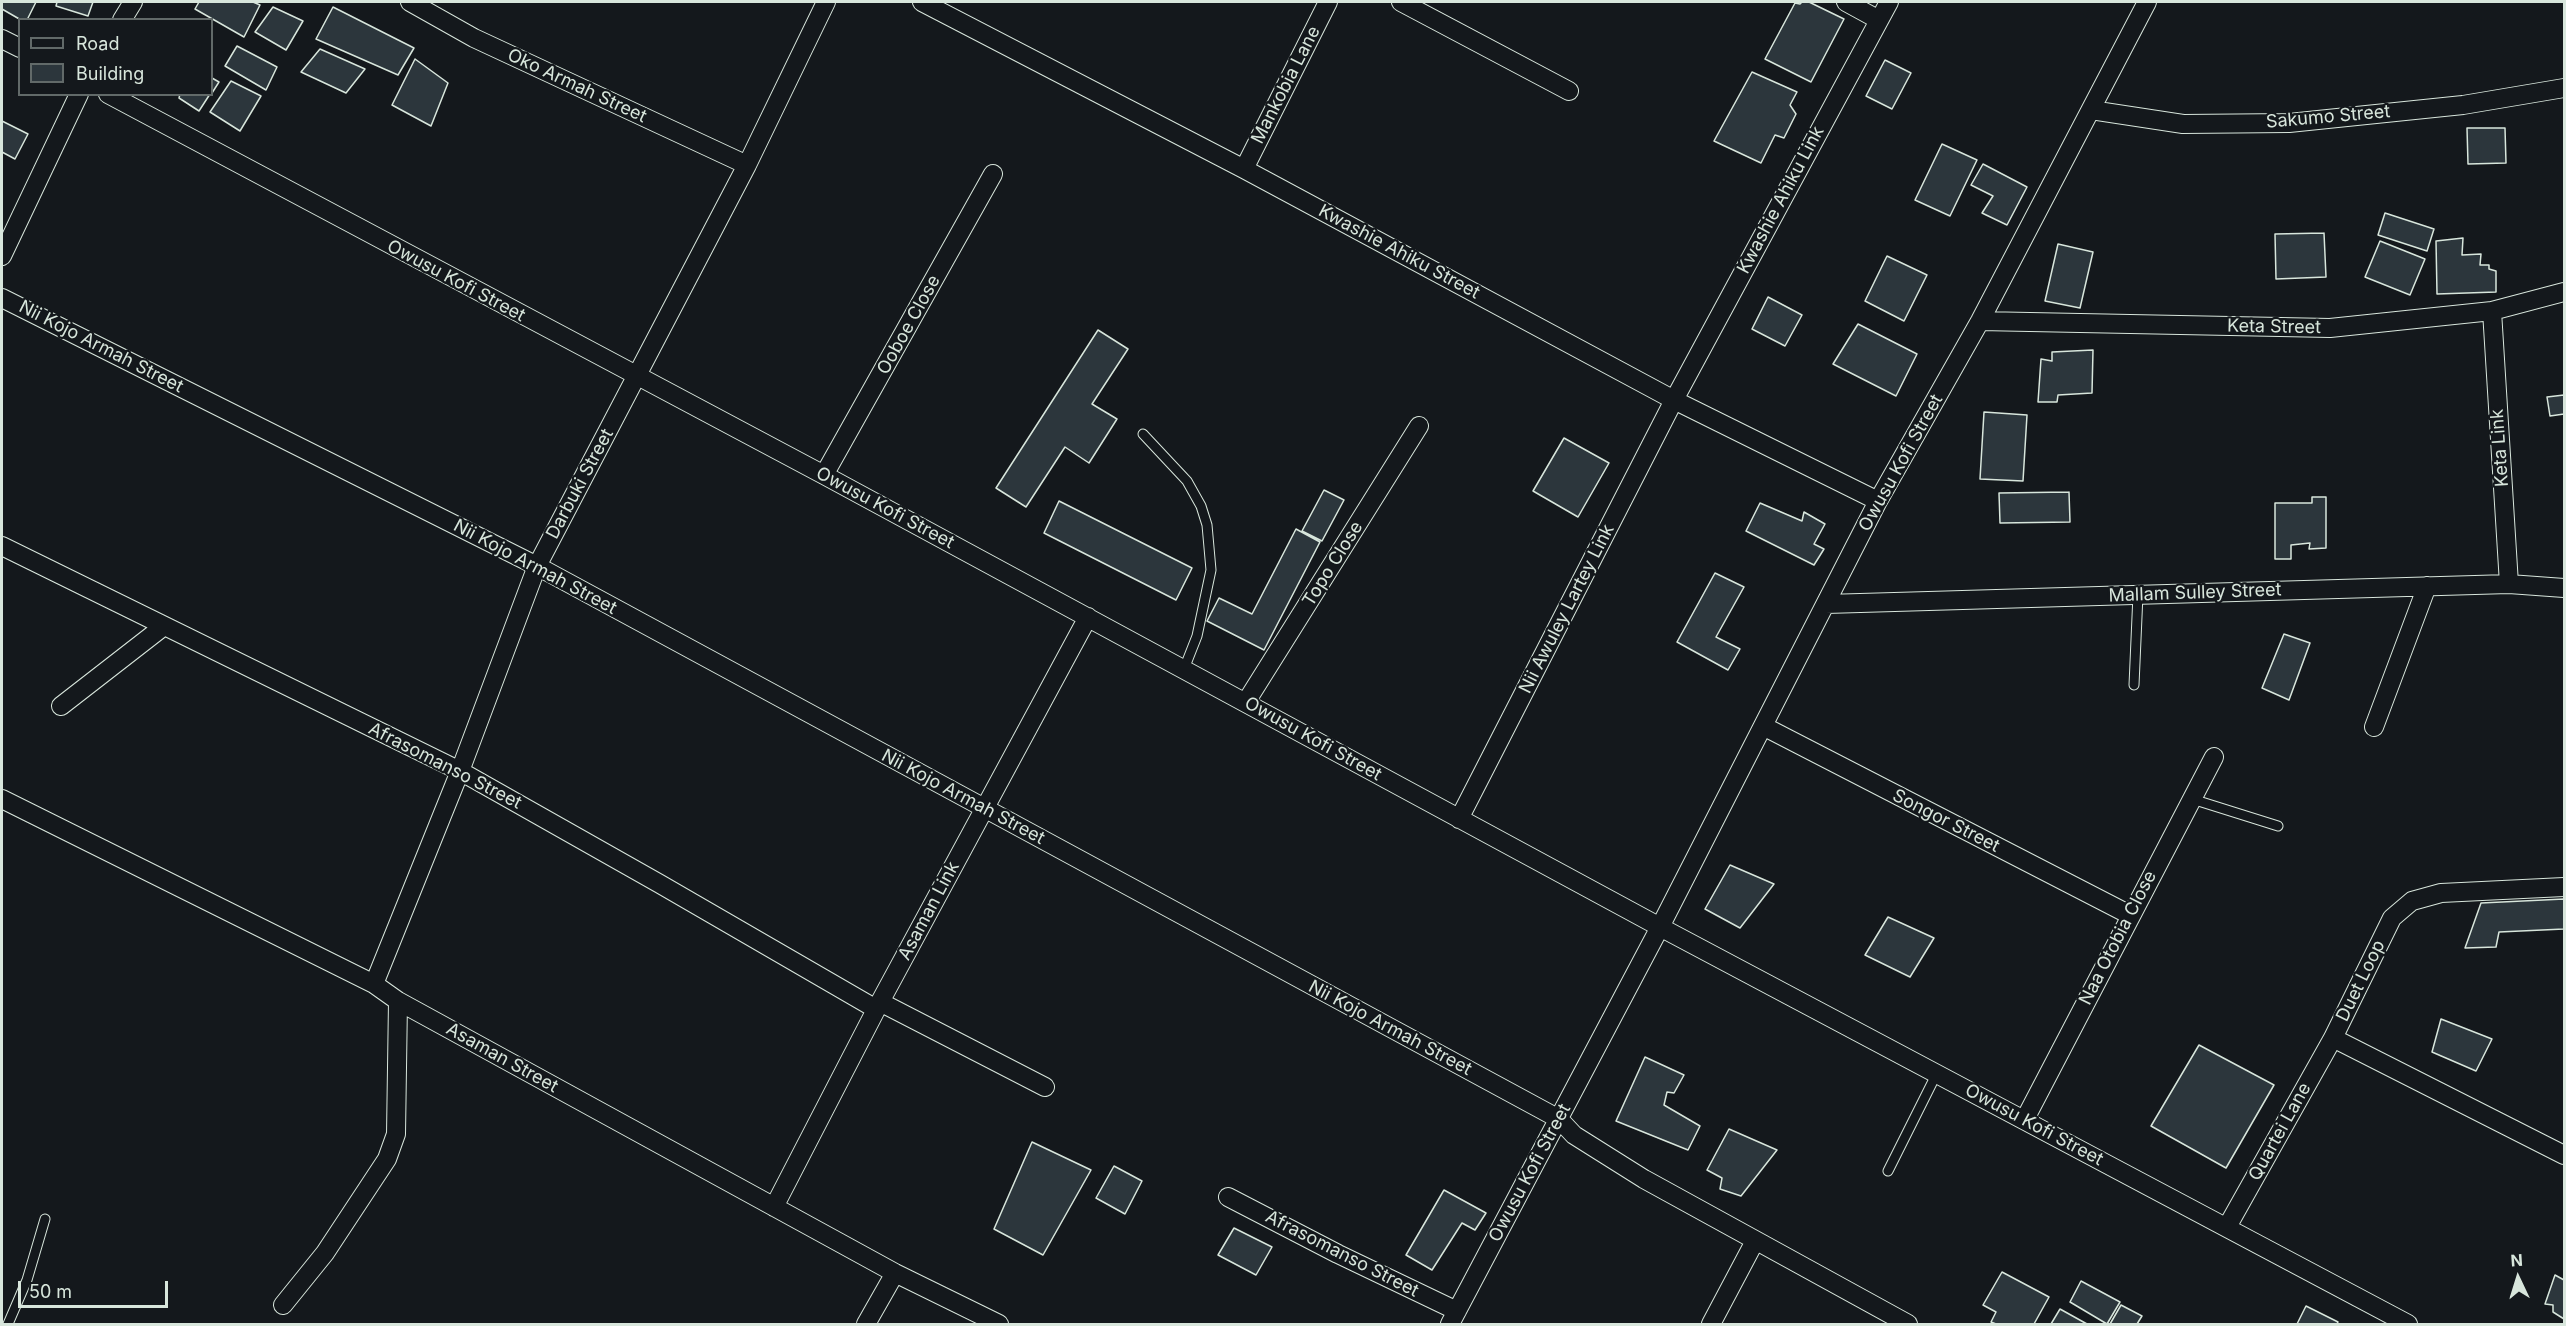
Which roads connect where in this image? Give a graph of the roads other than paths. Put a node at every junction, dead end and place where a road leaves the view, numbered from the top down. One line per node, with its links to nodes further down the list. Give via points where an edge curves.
1 (133, 2): 10 (street)
2 (410, 2): 19 (street, Oko Armah Street, via 474,38)
3 (826, 2): 19 (street, Darbuki Street)
4 (922, 2): 20 (street, Kwashie Ahiku Street)
5 (1328, 2): 20 (street, Mankobia Lane)
6 (1401, 2): 15 (street)
7 (1846, 2): 11 (street)
8 (1889, 2): 11 (street, Kwashie Ahiku Link)
9 (2148, 2): 18 (street, Owusu Kofi Street)
10 (123, 18)
11 (1879, 20): 28 (street, Kwashie Ahiku Link)
12 (2, 39): 13 (street)
13 (18, 47)
14 (2565, 88): 18 (street, Sakumo Street, via 2463,105 2289,123 2183,124)
15 (1569, 92)
16 (78, 96): 22 (street)
17 (112, 96): 27 (street, Owusu Kofi Street)
18 (2091, 110): 26 (street, Owusu Kofi Street)
19 (747, 165): 27 (street, Darbuki Street)
20 (1244, 169): 28 (street, Kwashie Ahiku Street)
21 (993, 174): 31 (street, Ooboe Close)
22 (2, 256)
23 (2565, 292): 25 (street, Keta Street)
24 (2, 298): 34 (street, Nii Kojo Armah Street)
25 (2492, 311): 26 (street, Keta Street, via 2330,328); 35 (street, Keta Link)
26 (1980, 321): 32 (street, Owusu Kofi Street)
27 (636, 377): 31 (street, Owusu Kofi Street); 34 (street, Darbuki Street)
28 (1674, 400): 32 (street, Kwashie Ahiku Street); 53 (street, Nii Awuley Lartey Link)
29 (1419, 426): 44 (street, Topo Close)
30 (1143, 434): 42 (lane, via 1187,481 1208,525 1210,570 1197,636)
31 (824, 475): 40 (street, Owusu Kofi Street)
32 (1878, 501): 39 (street, Owusu Kofi Street)
33 (2, 546): 41 (street, Afrasomanso Street)
34 (537, 566): 49 (street, Darbuki Street); 52 (street, Nii Kojo Armah Street)
35 (2509, 584): 36 (street, Mallam Sulley Street); 37 (street, Mallam Sulley Street)
36 (2427, 586): 38 (street, Mallam Sulley Street); 47 (street)
37 (2565, 588)
38 (2138, 594): 39 (street, Mallam Sulley Street); 43 (lane)
39 (1826, 604): 46 (street, Owusu Kofi Street)
40 (1088, 617): 42 (street, Owusu Kofi Street); 52 (street, Asaman Link)
41 (164, 626): 45 (street); 49 (street, Afrasomanso Street)
42 (1184, 669): 44 (street, Owusu Kofi Street)
43 (2134, 685)
44 (1246, 702): 53 (street, Owusu Kofi Street)
45 (61, 706)
46 (1763, 726): 56 (street, Songor Street); 57 (street, Owusu Kofi Street)
47 (2374, 727)
48 (2214, 757): 51 (street, Naa Otobia Close)
49 (459, 771): 58 (street, Darbuki Street); 60 (street, Afrasomanso Street)
50 (2, 799): 58 (street, Asaman Street)
51 (2192, 799): 54 (lane); 56 (street, Naa Otobia Close)
52 (984, 809): 60 (street, Asaman Link); 64 (street, Nii Kojo Armah Street)
53 (1459, 819): 57 (street, Owusu Kofi Street)
54 (2278, 826)
55 (2565, 887): 61 (street, Duet Loop, via 2441,894 2412,901 2392,918)
56 (2130, 915): 65 (street, Naa Otobia Close)
57 (1660, 927): 62 (street, Owusu Kofi Street); 64 (street, Owusu Kofi Street)
58 (374, 984): 59 (street, Asaman Street)
59 (398, 1001): 69 (street, Asaman Street); 74 (street, via 396,1134 387,1159 325,1253)
60 (878, 1006): 63 (street, Afrasomanso Street); 69 (street, Asaman Link)
61 (2333, 1038): 66 (street, Duet Loop); 71 (street, Quartei Lane)
62 (1937, 1073): 65 (street, Owusu Kofi Street); 67 (lane)
63 (1045, 1088)
64 (1559, 1119): 72 (street, Nii Kojo Armah Street, via 1574,1135 1644,1179); 75 (street, Owusu Kofi Street)
65 (2025, 1119): 71 (street, Owusu Kofi Street)
66 (2565, 1155)
67 (1888, 1171)
68 (1228, 1197): 75 (street, Afrasomanso Street)
69 (774, 1207): 73 (street, Asaman Street)
70 (45, 1220): 76 (lane, via 27,1280)
71 (2227, 1227): 81 (street, Owusu Kofi Street)
72 (1755, 1241): 79 (street); 80 (street, Nii Kojo Armah Street)
73 (895, 1273): 77 (street); 78 (street, Asaman Street)
74 (283, 1305)
75 (1453, 1318)
76 (8, 1324)
77 (866, 1324)
78 (999, 1324)
79 (1711, 1324)
80 (1908, 1324)
81 (2408, 1324)

